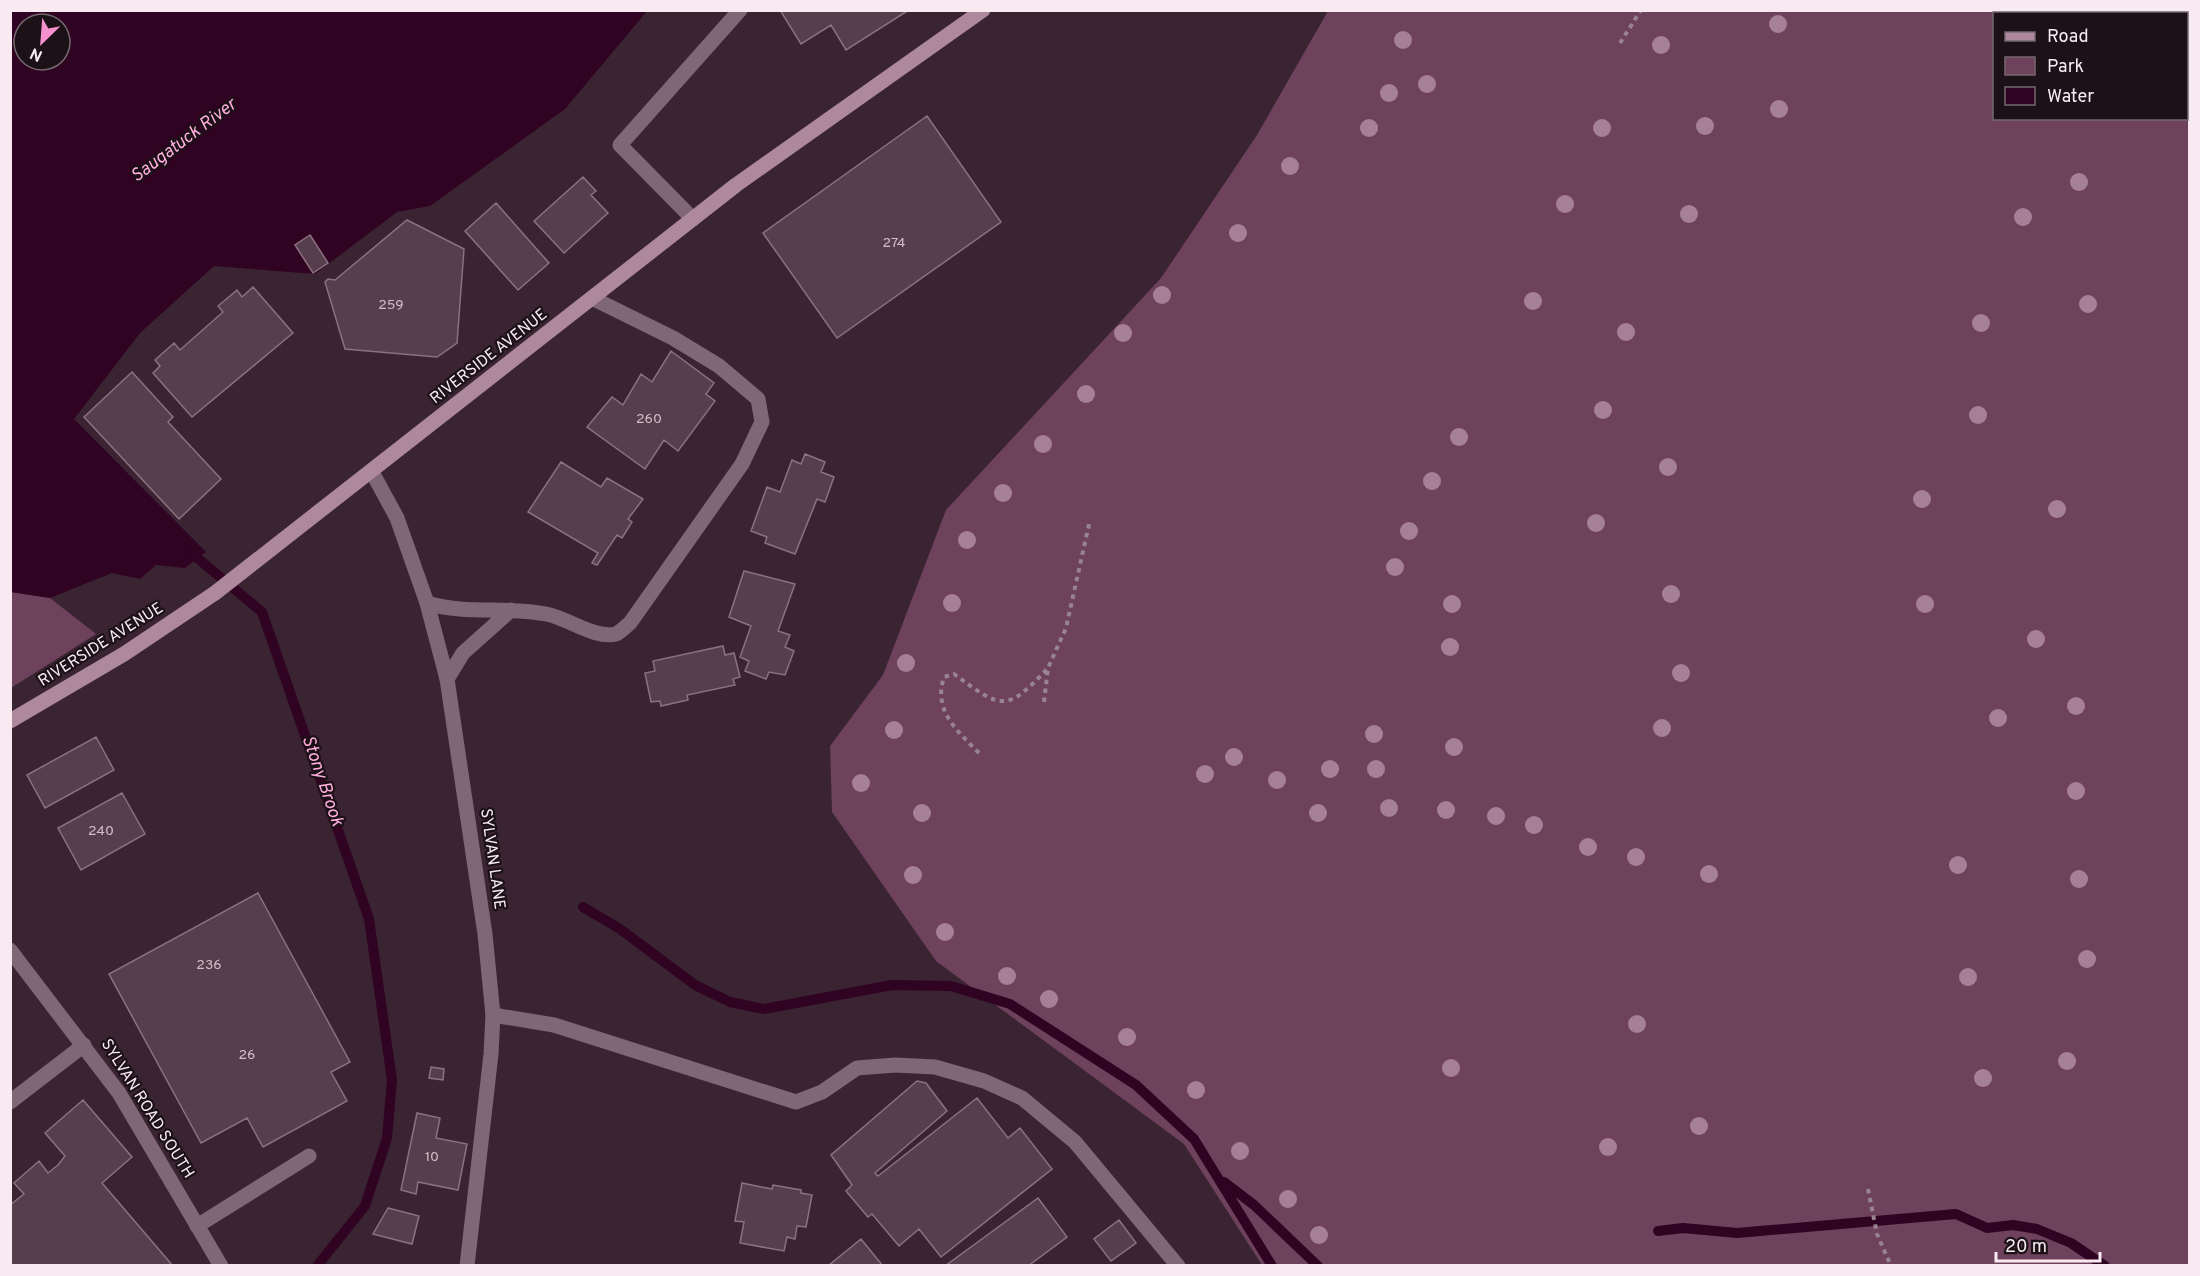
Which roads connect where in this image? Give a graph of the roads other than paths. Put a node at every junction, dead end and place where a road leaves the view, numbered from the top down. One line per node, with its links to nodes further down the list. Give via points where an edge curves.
1 (740, 10): 3 (street, via 620,145)
2 (983, 10): 3 (main road, RIVERSIDE AVENUE, via 806,133)
3 (693, 219): 4 (main road, RIVERSIDE AVENUE)
4 (592, 298): 5 (main road, RIVERSIDE AVENUE); 7 (street, via 719,366 758,399 762,422 742,464 630,623 618,633 603,634 546,614)
5 (372, 472): 6 (street, SYLVAN LANE, via 397,518); 9 (main road, RIVERSIDE AVENUE, via 215,593 124,654)
6 (427, 603): 7 (street, via 458,609); 8 (street, SYLVAN LANE)
7 (511, 610): 8 (street, via 464,653)
8 (447, 679): 11 (street, SYLVAN LANE)
9 (10, 721)
10 (10, 950): 12 (street, SYLVAN ROAD SOUTH)
11 (493, 1014): 17 (street, SYLVAN LANE); 18 (street, via 554,1025 796,1102 822,1092 857,1068 935,1066 984,1081 1022,1098 1075,1142)
12 (84, 1045): 13 (street); 15 (street, SYLVAN ROAD SOUTH, via 156,1153)
13 (10, 1102)
14 (309, 1156): 15 (street)
15 (197, 1226): 16 (street, SYLVAN ROAD SOUTH)
16 (221, 1266)
17 (467, 1266)
18 (1178, 1266)

